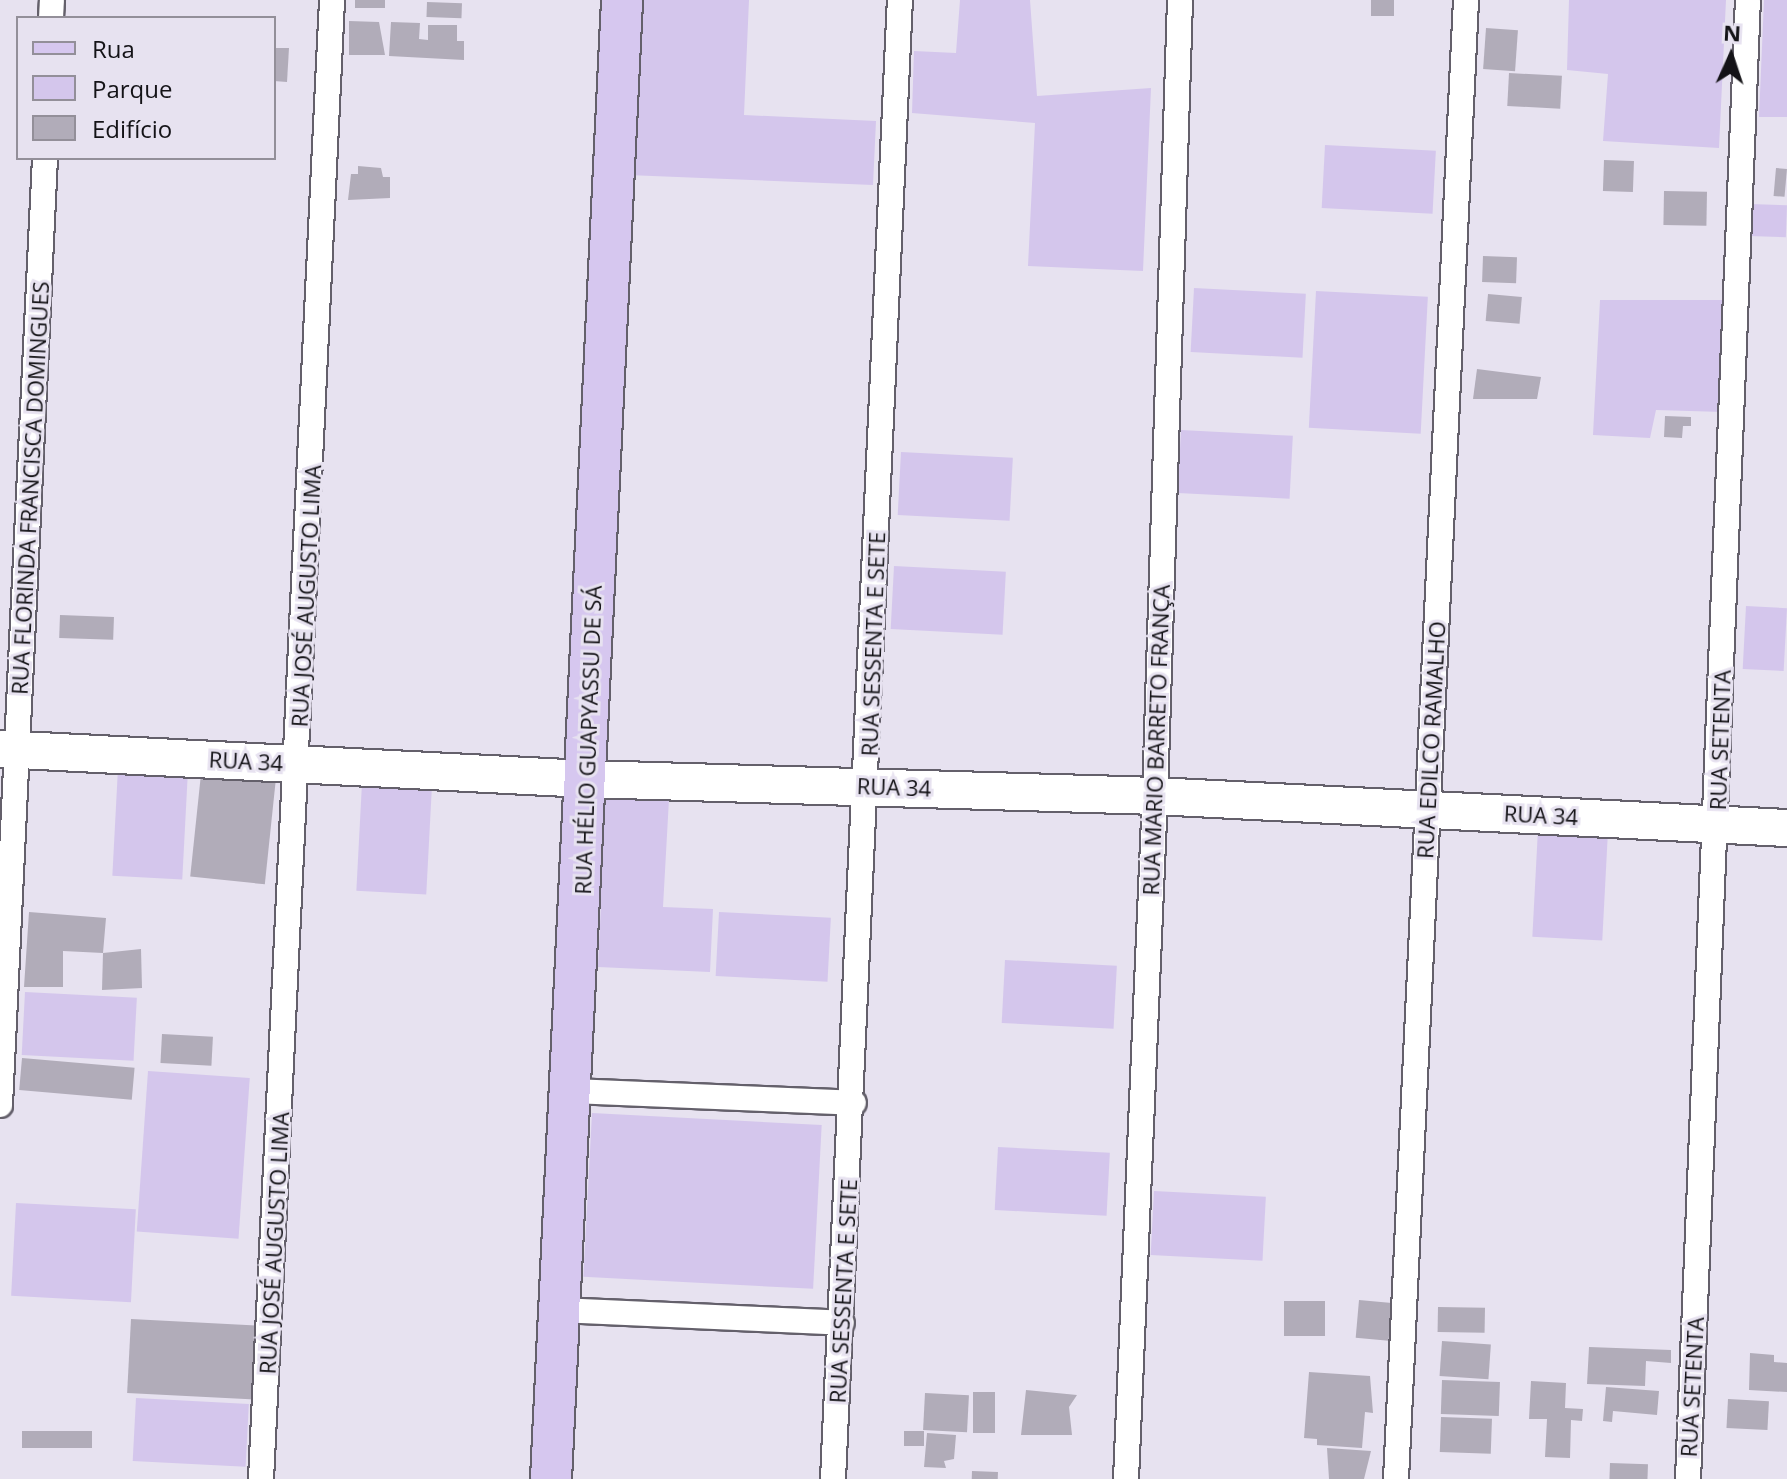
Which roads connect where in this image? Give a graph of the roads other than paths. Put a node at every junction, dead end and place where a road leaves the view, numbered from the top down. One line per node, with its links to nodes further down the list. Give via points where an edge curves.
1 (332, 0): 9 (street, RUA JOSÉ AUGUSTO LIMA)
2 (622, 0): 10 (main road, RUA HÉLIO GUAPYASSU DE SÁ)
3 (900, 0): 11 (street, RUA SESSENTA E SETE)
4 (1180, 0): 12 (street, RUA MARIO BARRETO FRANÇA)
5 (1466, 0): 13 (street, RUA EDILCO RAMALHO)
6 (1748, 0): 14 (street, RUA SETENTA)
7 (45, 160): 8 (street, RUA FLORINDA FRANCISCA DOMINGUES)
8 (9, 750): 9 (street, RUA 34); 18 (street, RUA FLORINDA FRANCISCA DOMINGUES)
9 (299, 764): 10 (street, RUA 34); 21 (street, RUA JOSÉ AUGUSTO LIMA)
10 (587, 779): 11 (street, RUA 34); 16 (main road, RUA HÉLIO GUAPYASSU DE SÁ)
11 (867, 786): 12 (street, RUA 34); 17 (street, RUA SESSENTA E SETE)
12 (1155, 796): 13 (street, RUA 34); 24 (street, RUA MARIO BARRETO FRANÇA)
13 (1428, 810): 14 (street, RUA 34); 25 (street, RUA EDILCO RAMALHO)
14 (1717, 823): 15 (street, RUA 34); 26 (street, RUA SETENTA)
15 (1787, 828)
16 (572, 1091): 17 (street); 19 (main road, RUA HÉLIO GUAPYASSU DE SÁ)
17 (854, 1103): 20 (street, RUA SESSENTA E SETE)
18 (0, 1105)
19 (560, 1310): 20 (street); 22 (main road, RUA HÉLIO GUAPYASSU DE SÁ)
20 (842, 1323): 23 (street, RUA SESSENTA E SETE)
21 (261, 1479)
22 (551, 1479)
23 (833, 1479)
24 (1126, 1479)
25 (1396, 1479)
26 (1688, 1479)

